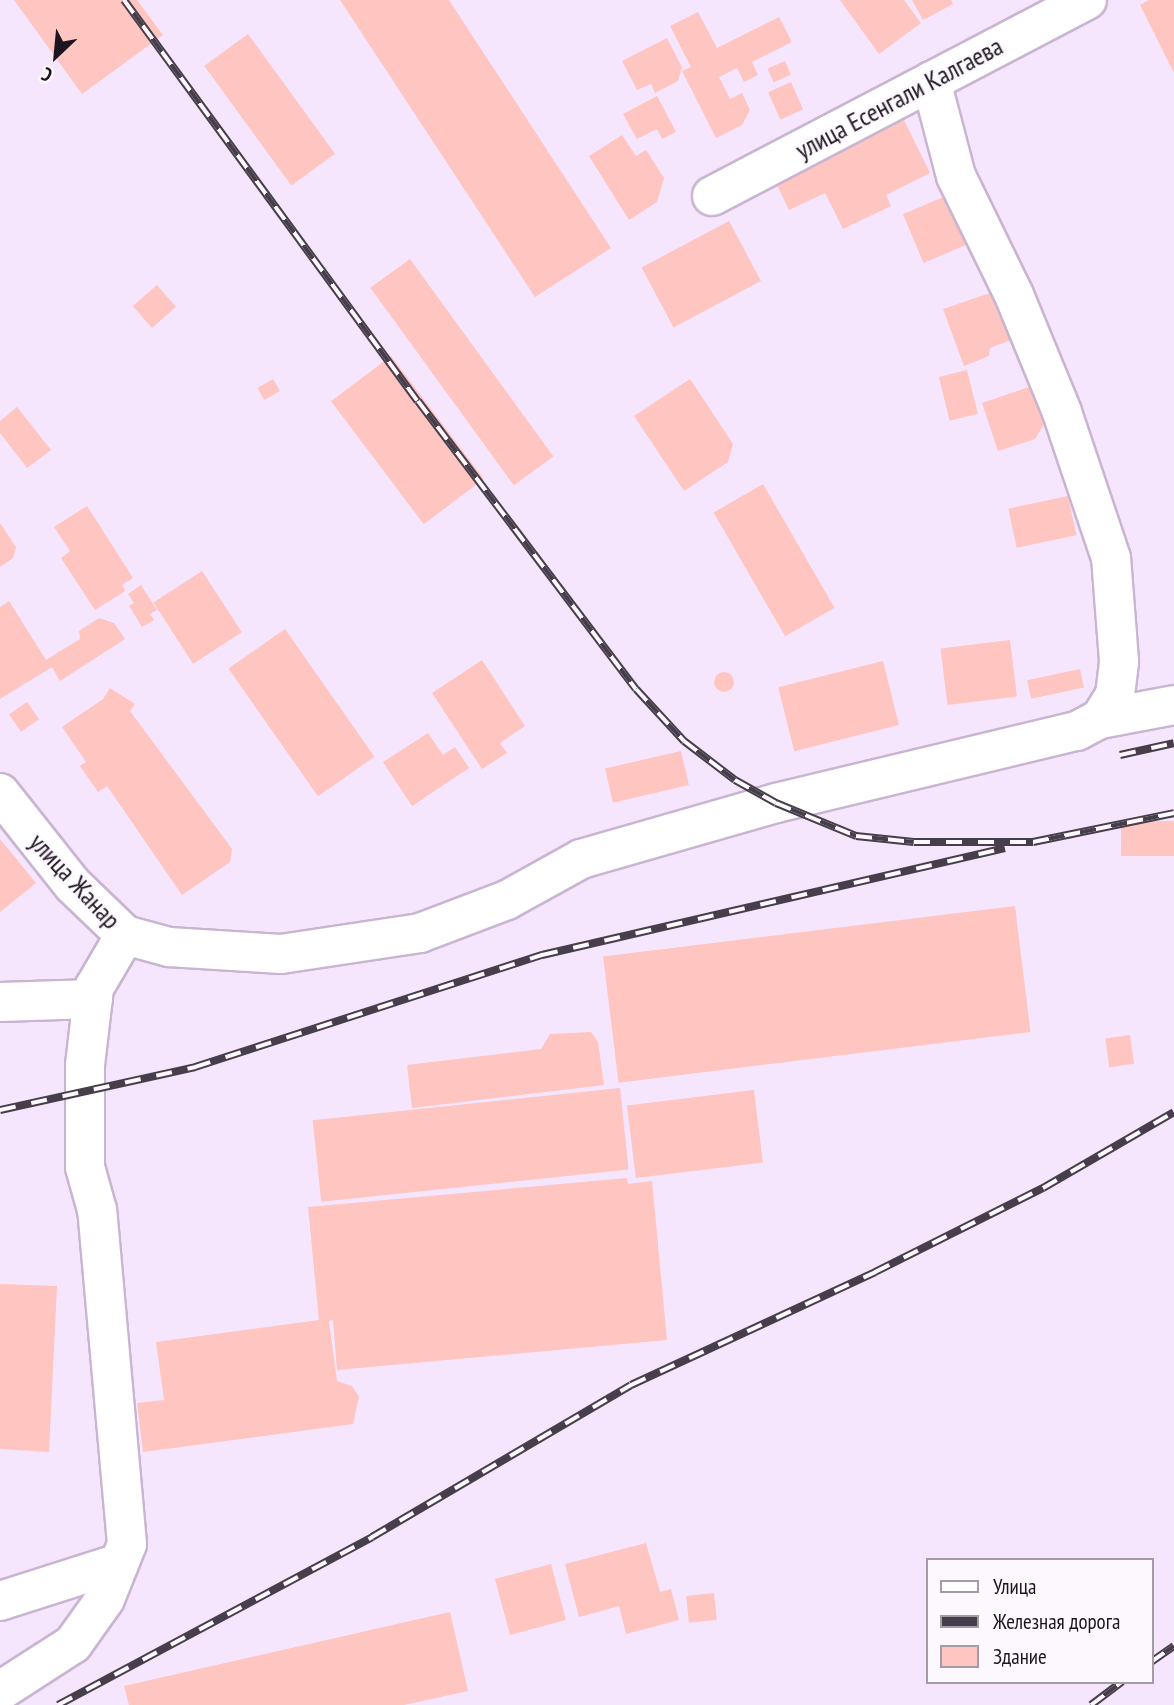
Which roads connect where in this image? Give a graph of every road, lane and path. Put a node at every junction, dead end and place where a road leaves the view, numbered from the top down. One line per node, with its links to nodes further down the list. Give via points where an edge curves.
1 (1087, 0): 2 (street, улица Есенгали Калгаева)
2 (931, 81): 3 (street, улица Есенгали Калгаева); 5 (street, via 956,176 1014,295 1057,401 1111,558 1119,661 1115,695)
3 (712, 196)
4 (1174, 705): 5 (street)
5 (1100, 719): 7 (street, via 1077,731 776,803 581,859 507,900 420,933 281,954 169,947)
6 (0, 793): 7 (street, улица Жанар, via 73,884)
7 (125, 935): 8 (street, via 94,988)
8 (93, 999): 9 (street); 10 (street, via 85,1065 85,1167 97,1209 126,1534)
9 (0, 1002)
10 (119, 1563): 11 (street); 12 (street, via 105,1600 73,1644)
11 (0, 1601)
12 (0, 1691)

